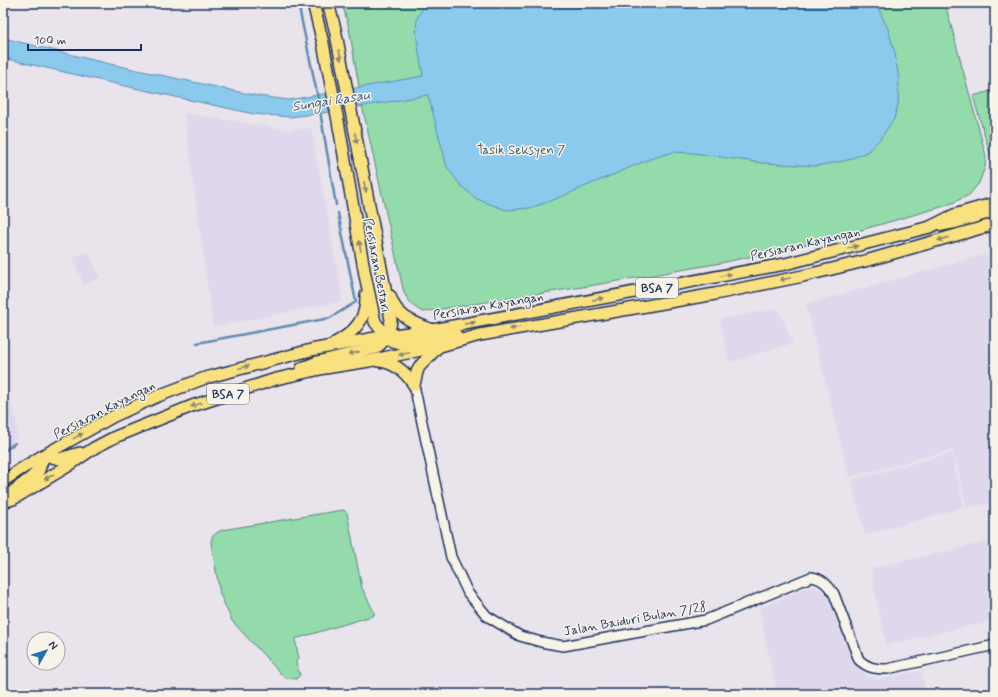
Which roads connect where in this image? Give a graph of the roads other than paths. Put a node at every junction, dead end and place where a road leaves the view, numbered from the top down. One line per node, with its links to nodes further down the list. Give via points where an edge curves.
1 (313, 3): 6 (main road, Persiaran Bestari)
2 (321, 3): 6 (main road)
3 (328, 3): 5 (main road, Persiaran Bestari)
4 (333, 3): 5 (main road)
5 (335, 29): 13 (main road, Persiaran Bestari, one-way to 13)
6 (323, 42): 14 (main road, Persiaran Bestari, one-way to 6)
7 (995, 203): 10 (main road, Persiaran Kayangan / BSA 7, via 954,215)
8 (995, 211): 10 (main road)
9 (995, 224): 11 (main road, BSA 7)
10 (930, 227): 15 (main road, Persiaran Kayangan / BSA 7, one-way to 10, via 785,264)
11 (981, 228): 12 (main road); 16 (main road, BSA 7, one-way to 16, via 803,276)
12 (995, 232)
13 (377, 249): 15 (main road, via 392,303 412,322); 17 (main road, Persiaran Bestari, via 391,320)
14 (365, 275): 17 (main road, Persiaran Bestari, via 375,322); 19 (main road, via 366,302 361,321 346,337)
15 (432, 330): 17 (main road, Persiaran Kayangan / BSA 7)
16 (480, 335): 17 (main road, via 458,334 402,344); 18 (main road, BSA 7)
17 (386, 336): 19 (main road, Persiaran Kayangan / BSA 7); 21 (main road, one-way to 21, via 382,344 376,348 317,362)
18 (440, 346): 20 (main road, BSA 7, one-way to 20); 22 (main road, via 419,367)
19 (326, 348): 24 (main road, Persiaran Kayangan / BSA 7, one-way to 19, via 114,416 205,378)
20 (369, 361): 21 (main road, BSA 7); 22 (main road, via 380,361 402,370)
21 (276, 379): 23 (main road, BSA 7, one-way to 23, via 192,406)
22 (414, 385): 28 (street, Jalan Baiduri Bulan 7/28, via 451,556 468,593 487,616 520,636 563,646 706,620 816,577 829,586 834,594 859,660 870,667 888,669)
23 (94, 448): 24 (main road, via 60,459); 27 (main road, BSA 7, one-way to 27, via 13,499)
24 (44, 455): 25 (main road, Persiaran Kayangan / BSA 7); 26 (main road, via 39,470)
25 (3, 481)
26 (3, 499)
27 (3, 502)
28 (995, 645)

